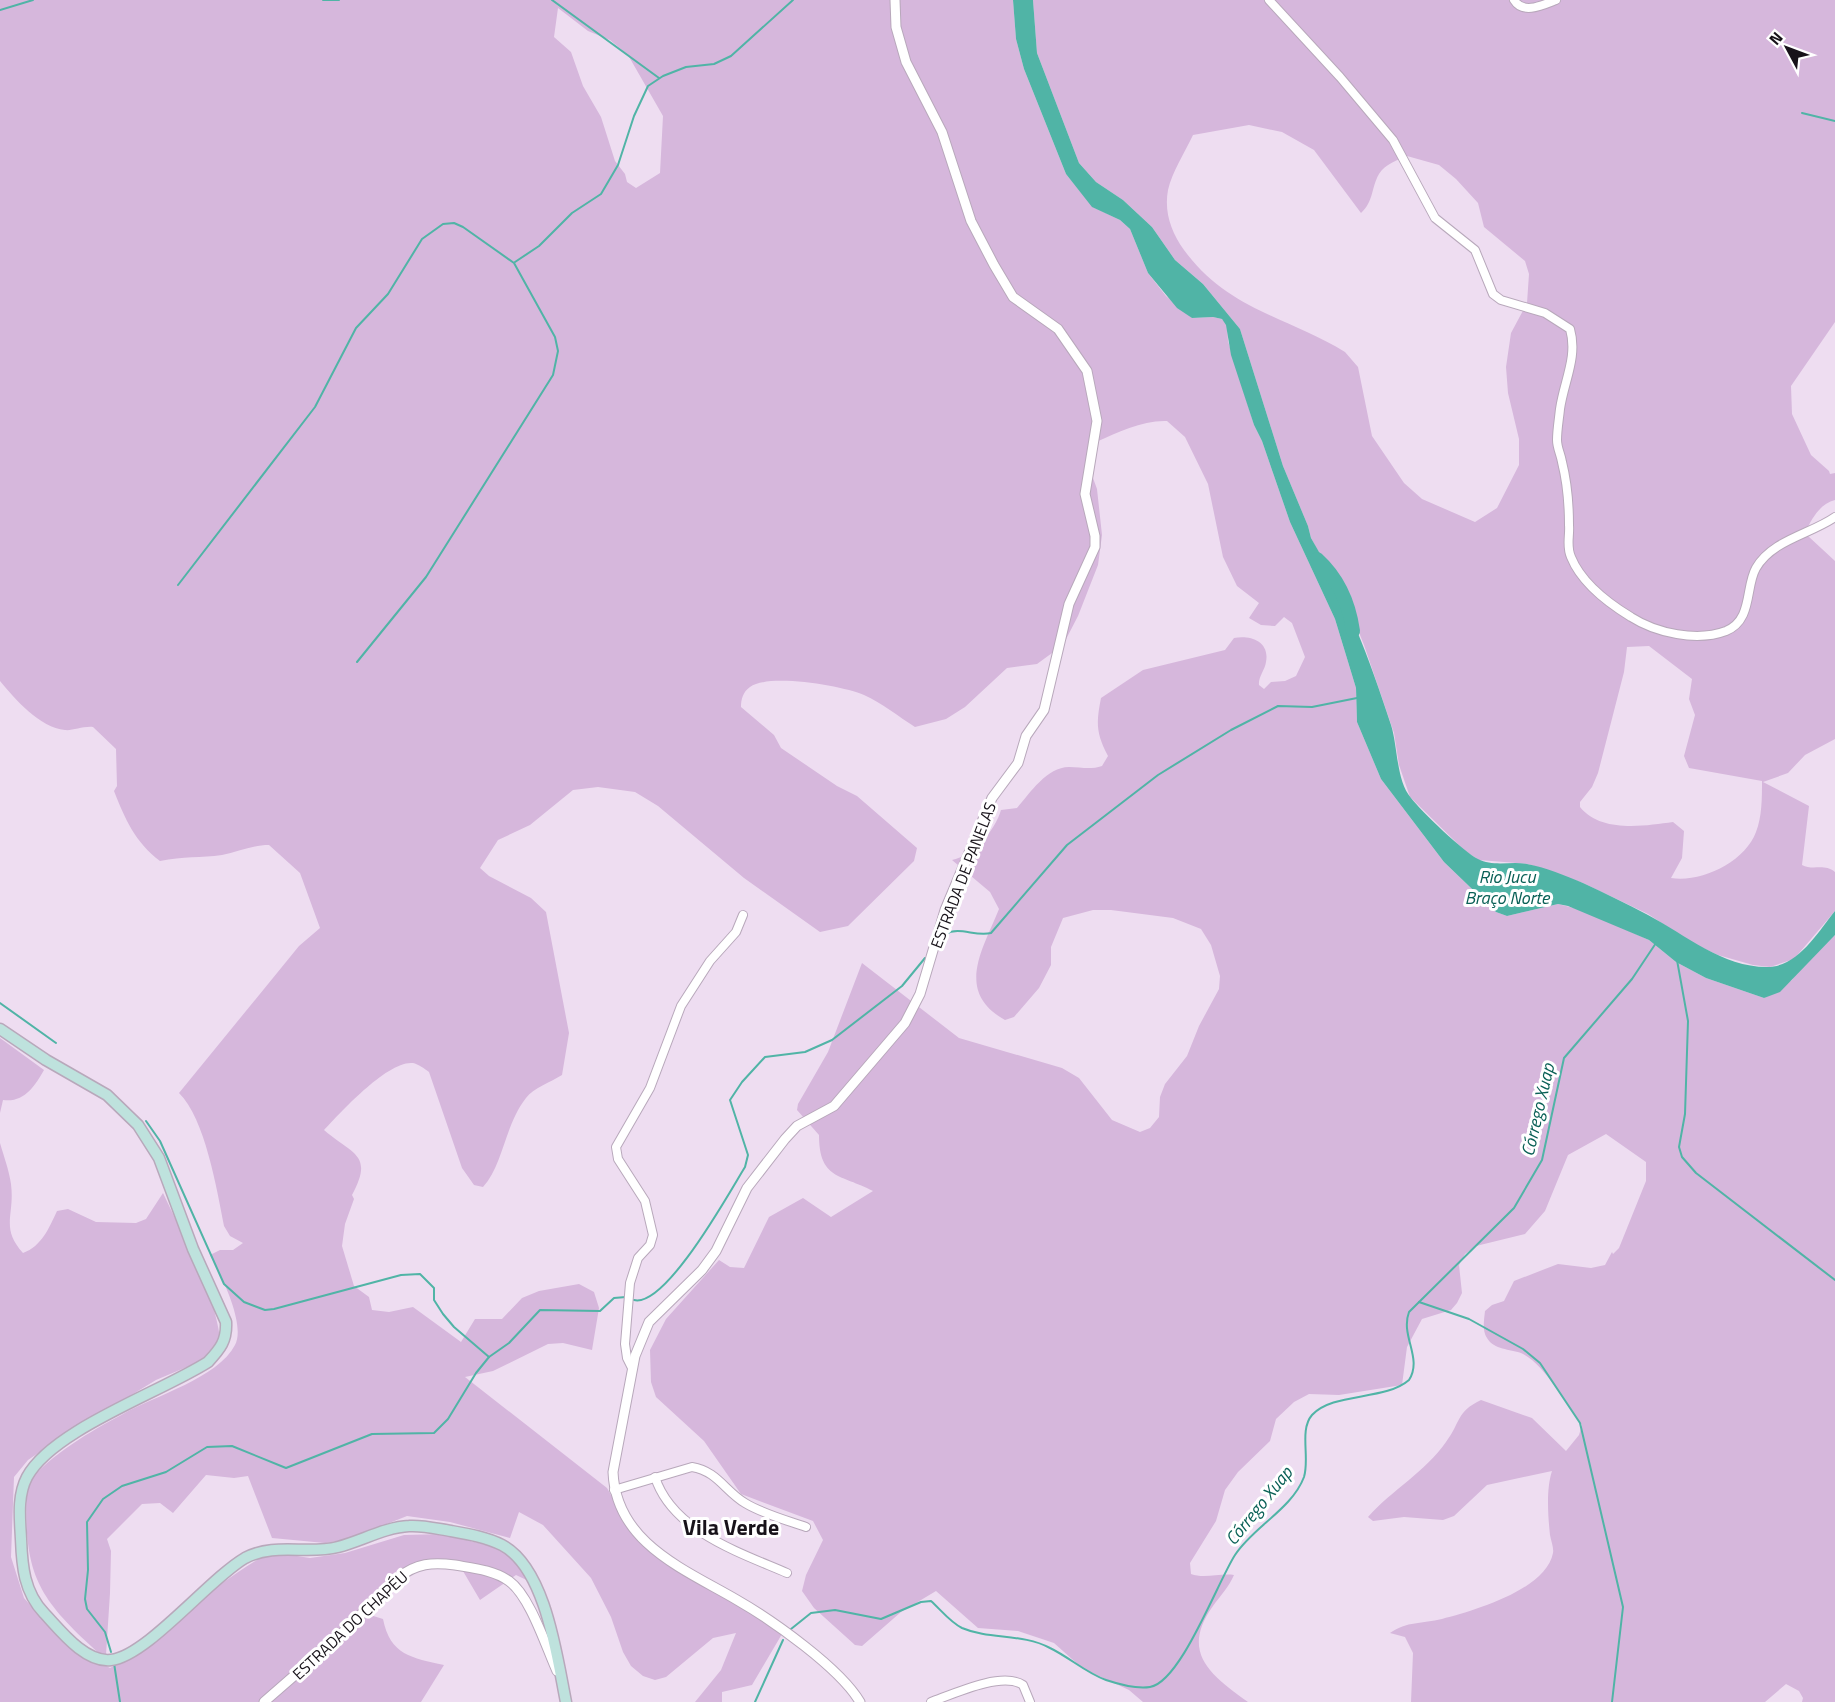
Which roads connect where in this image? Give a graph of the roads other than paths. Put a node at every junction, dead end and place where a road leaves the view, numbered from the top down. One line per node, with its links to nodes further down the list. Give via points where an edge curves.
1 (895, 0): 8 (street, ESTRADA DE PANELAS, via 896,27 906,63 942,132 971,221 1013,297 1058,329 1087,371 1097,421 1085,494 1095,547 1069,604 1044,710 1026,736 1018,763 993,798 945,910 920,994 905,1023 834,1106 797,1126 765,1162 747,1188 716,1251 649,1322 640,1337)
2 (1269, 0): 5 (street, via 1393,140 1435,218 1475,250 1493,294 1545,313 1570,329 1574,355 1562,394 1557,442 1563,463 1568,548 1592,586 1648,628 1712,634 1727,630 1741,617 1757,565 1794,536)
3 (1514, 0): 4 (street, via 1526,8)
4 (1556, 0)
5 (1835, 517)
6 (743, 915): 8 (street, via 736,932 681,1006 650,1088 616,1147 618,1159 645,1201 653,1235 638,1258 630,1282 625,1344)
7 (0, 1029): 13 (main road, via 102,1091 138,1125 159,1158 226,1322 227,1335 208,1362 63,1440 38,1461 27,1477 19,1515 23,1569 41,1610 86,1652 111,1660 135,1650 246,1558 279,1549 335,1548 396,1528 426,1527 486,1538 517,1557 547,1614)
8 (632, 1368): 10 (street, ESTRADA DE PANELAS, via 613,1472)
9 (655, 1477): 10 (street); 11 (street, via 703,1468 744,1503); 12 (street, via 671,1505 705,1534)
10 (614, 1490): 16 (street, via 633,1530 671,1563 765,1618 844,1681)
11 (806, 1527)
12 (787, 1573)
13 (561, 1678): 14 (street, ESTRADA DO CHAPÉU, via 523,1597 508,1580 483,1570 425,1564 407,1570); 15 (main road)
14 (264, 1702)
15 (566, 1702)
16 (860, 1702)
17 (931, 1702): 18 (street, via 983,1684 1009,1680 1023,1685)
18 (1030, 1702)

